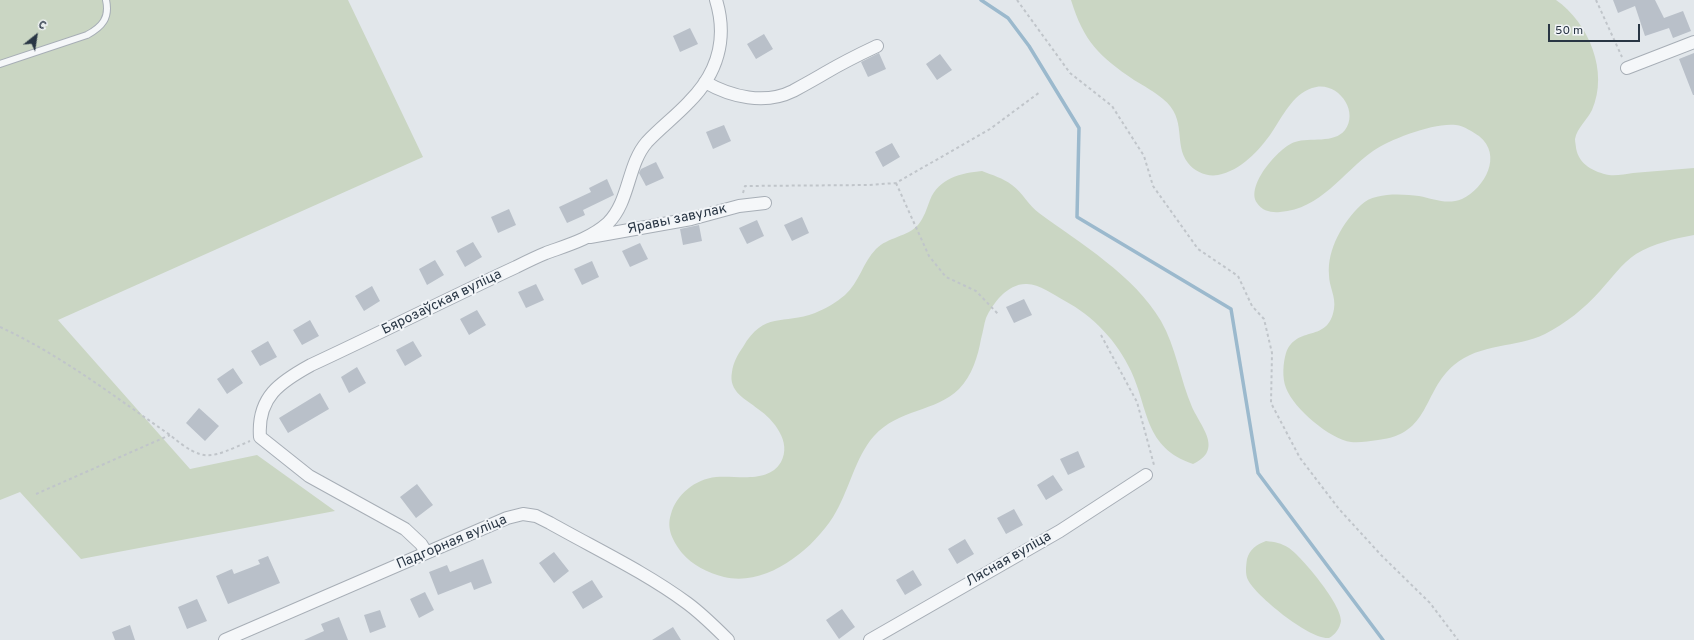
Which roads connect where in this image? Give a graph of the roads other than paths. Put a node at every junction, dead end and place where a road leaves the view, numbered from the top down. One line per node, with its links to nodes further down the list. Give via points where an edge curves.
1 (106, 0): 5 (lane, via 107,14 104,23 98,29)
2 (716, 0): 7 (street, Бярозаўская вуліца, via 720,12 721,44 718,57)
3 (1694, 42): 6 (street)
4 (877, 46): 7 (street, via 780,96 752,98 734,95)
5 (0, 64)
6 (1627, 68)
7 (705, 82): 9 (street, Бярозаўская вуліца, via 690,101 647,142 636,160 617,211)
8 (765, 203): 9 (street, Яравы завулак)
9 (589, 237): 11 (street, Бярозаўская вуліца, via 502,273 293,375 279,384 262,409 260,437 309,476 405,529)
10 (1146, 474): 14 (street, Лясная вуліца, via 1060,531)
11 (426, 552): 12 (street, Падгорная вуліца); 13 (street, Падгорная вуліца, via 507,518 523,514 536,516 654,581 688,603)
12 (225, 640)
13 (728, 640)
14 (870, 640)

